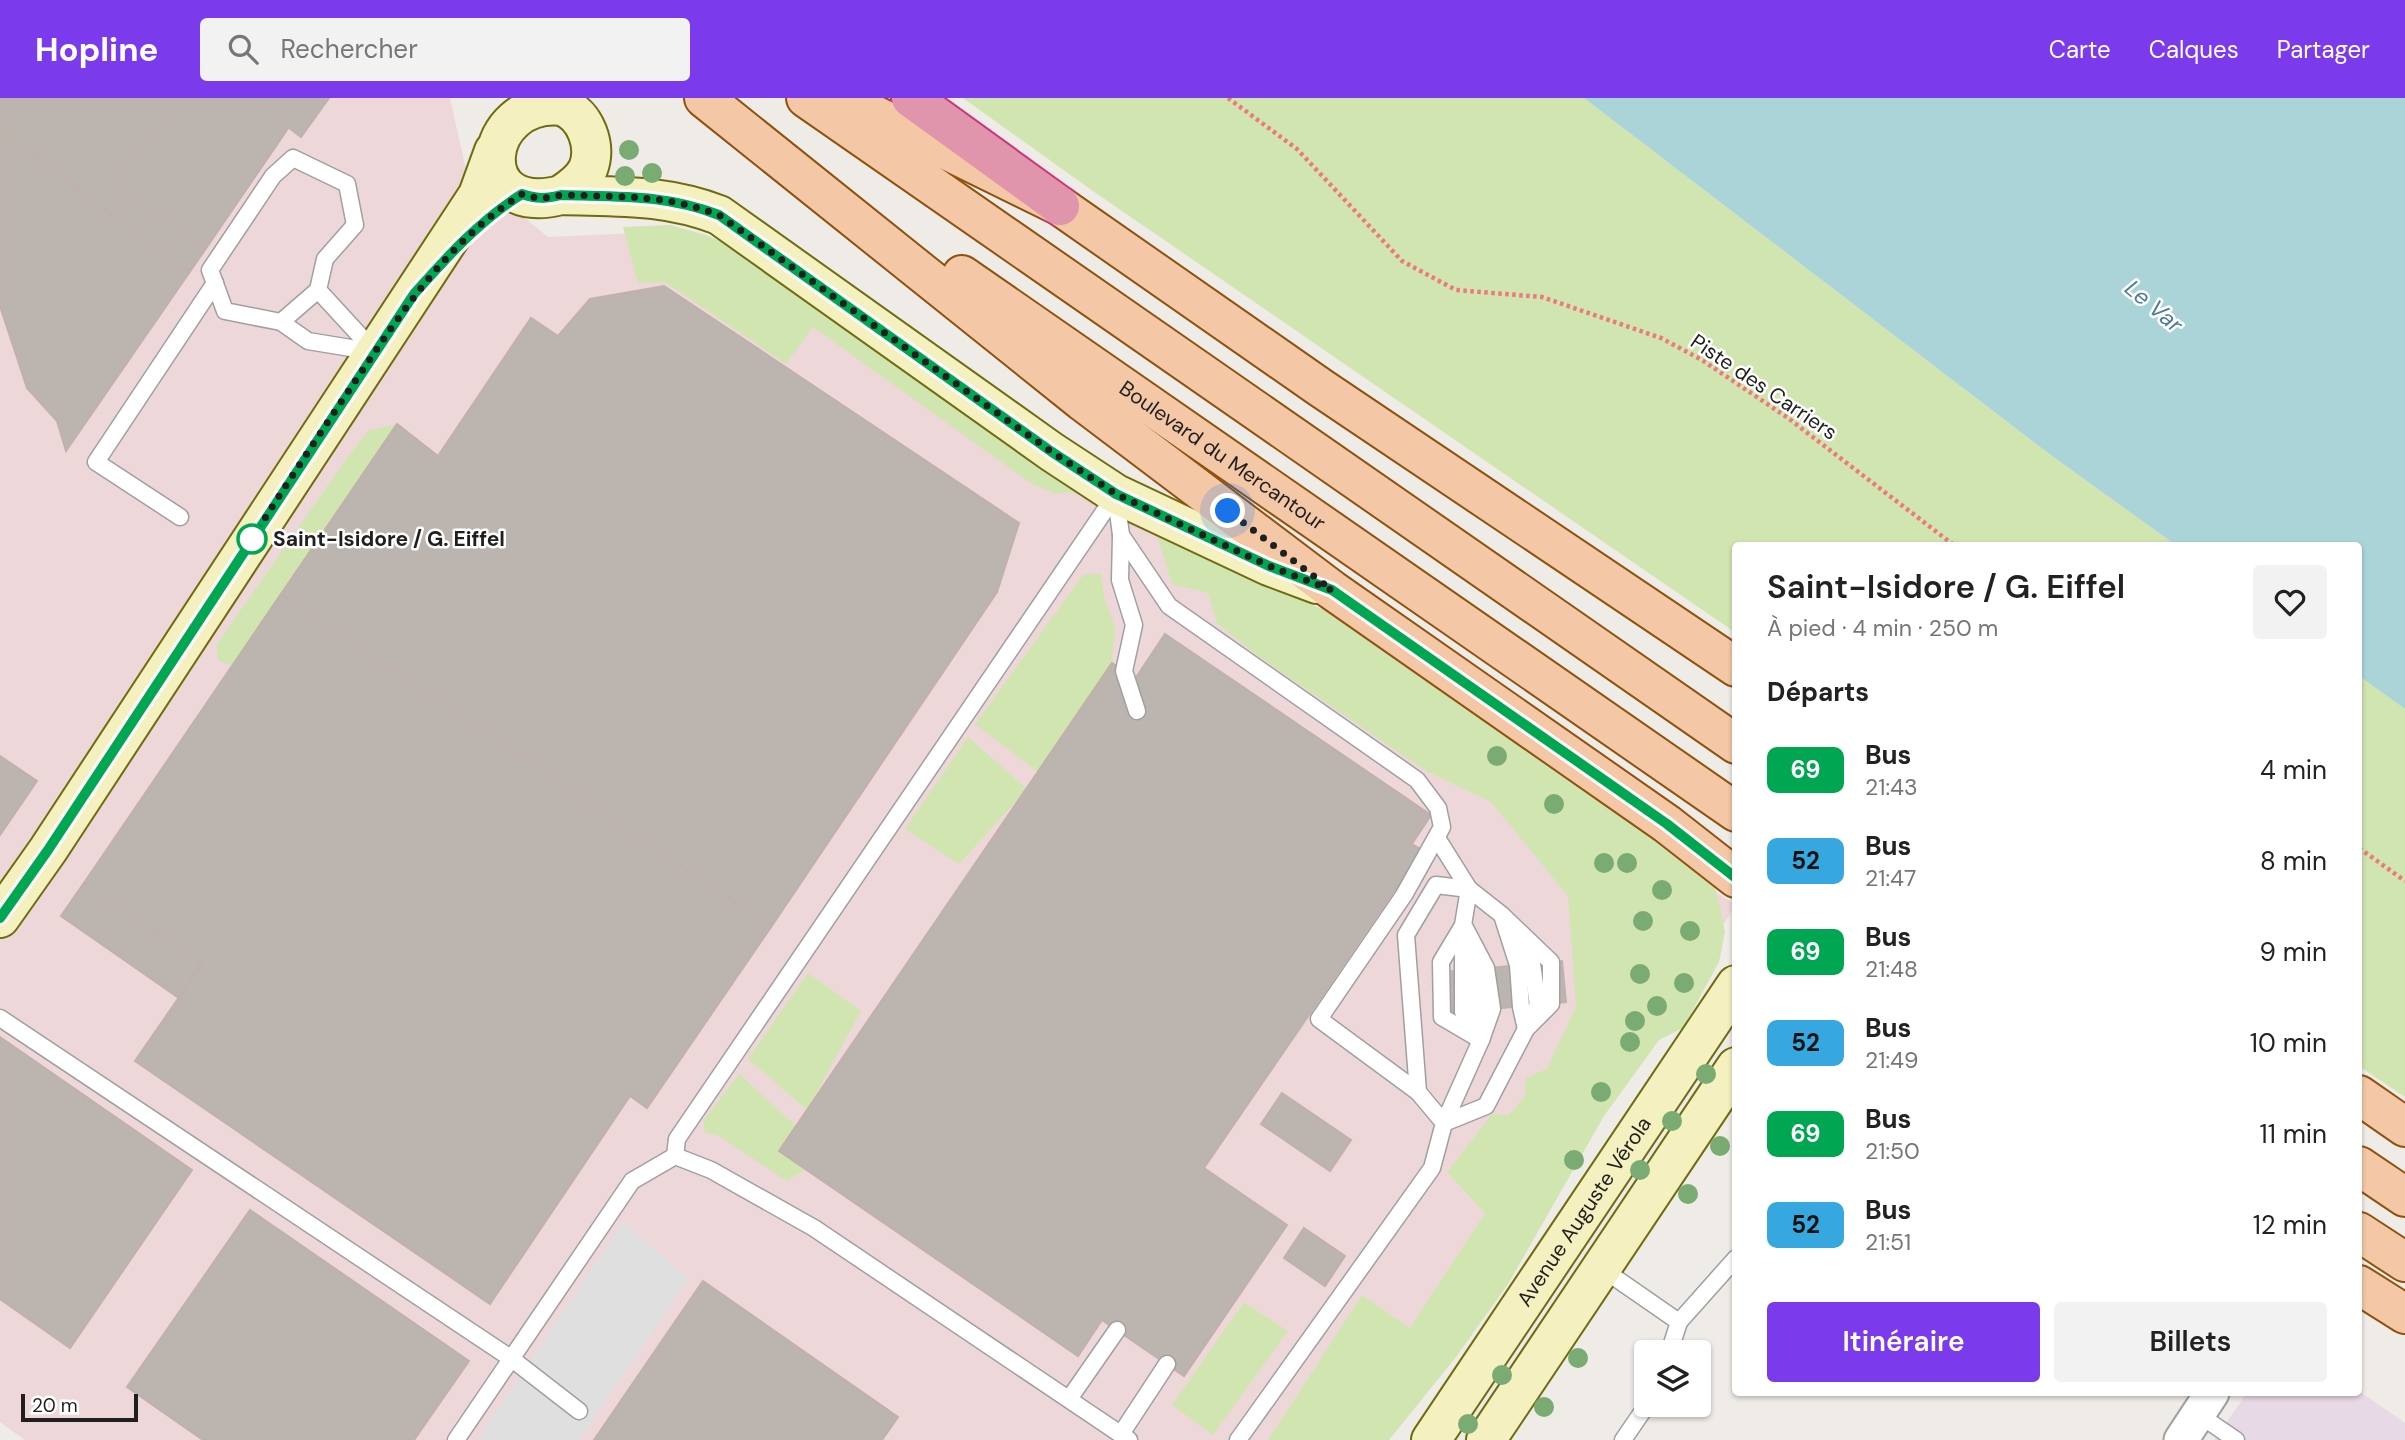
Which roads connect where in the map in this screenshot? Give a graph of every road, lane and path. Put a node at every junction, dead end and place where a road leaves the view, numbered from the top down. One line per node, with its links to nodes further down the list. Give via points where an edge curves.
1 (705, 98): 20 (main road, via 1082,401); 26 (main road, Boulevard du Mercantour)
2 (806, 98): 25 (main road)
3 (840, 98): 10 (main road)
4 (911, 98): 10 (highway)
5 (1228, 98): 19 (path, Piste des Carriers, via 1297,149 1402,261 1456,290 1542,297 1661,338 1788,418)
6 (508, 105): 7 (street); 9 (street, via 548,102 580,118 592,153 576,185)
7 (494, 151): 8 (street, via 507,184); 13 (street, via 478,195)
8 (522, 194): 9 (street, via 548,199); 13 (street, via 463,239)
9 (561, 195): 16 (street, via 659,198 719,215)
10 (1060, 206): 21 (main road)
11 (215, 283): 12 (lane, via 210,270 273,176 293,158 347,184 355,226 325,259); 14 (lane, via 225,311); 17 (lane, via 96,462)
12 (318, 290): 14 (lane); 15 (lane)
13 (414, 294): 15 (street)
14 (281, 322): 15 (lane, via 308,341)
15 (375, 352): 33 (street)
16 (1116, 494): 18 (lane); 20 (street, via 1269,566); 44 (lane, via 677,1139)
17 (180, 517)
18 (1121, 535): 24 (lane, via 1120,580 1134,625 1124,671); 27 (lane, via 1169,606 1417,780 1438,808 1442,827)
19 (1950, 542)
20 (1332, 590): 29 (main road, via 1667,824)
21 (1695, 642): 22 (main road); 23 (main road)
22 (1732, 665)
23 (1732, 672)
24 (1137, 711)
25 (1732, 741)
26 (1732, 809)
27 (1437, 838): 31 (lane); 40 (lane, via 1319,1019)
28 (2362, 850): 30 (path)
29 (1732, 875)
30 (2405, 881)
31 (1469, 889): 32 (lane); 34 (lane); 40 (lane, via 1436,885 1406,935)
32 (1502, 915): 37 (lane, via 1518,965); 37 (lane, via 1551,962 1551,1004)
33 (0, 918)
34 (1464, 925): 38 (lane, via 1463,1012); 38 (lane, via 1486,968 1492,1009)
35 (1732, 991): 65 (street, Avenue Auguste Vérola)
36 (0, 1018): 56 (lane)
37 (1526, 1029): 42 (lane, via 1486,1105)
38 (1481, 1040): 42 (lane)
39 (1732, 1074): 50 (street)
40 (1418, 1091): 42 (lane)
41 (2362, 1099): 43 (main road)
42 (1444, 1123): 64 (lane, via 1432,1168)
43 (2405, 1127)
44 (675, 1156): 56 (lane, via 632,1181); 58 (lane, via 711,1170 814,1228)
45 (2362, 1168): 46 (main road)
46 (2405, 1197)
47 (2362, 1234): 49 (main road)
48 (1732, 1262): 53 (lane)
49 (2405, 1262)
50 (1601, 1268): 53 (lane); 66 (street)
51 (2362, 1287): 52 (main road)
52 (2405, 1314)
53 (1679, 1322): 55 (lane)
54 (1117, 1330): 58 (lane)
55 (1674, 1340)
56 (512, 1359): 59 (lane); 63 (lane)
57 (1167, 1364): 62 (lane)
58 (1069, 1399): 62 (lane)
59 (579, 1411)
60 (2197, 1416): 68 (lane)
61 (1639, 1417): 67 (lane)
62 (1125, 1437)
63 (456, 1440)
64 (1238, 1440)
65 (1431, 1440)
66 (1486, 1440)
67 (1623, 1440)
68 (2236, 1440)

